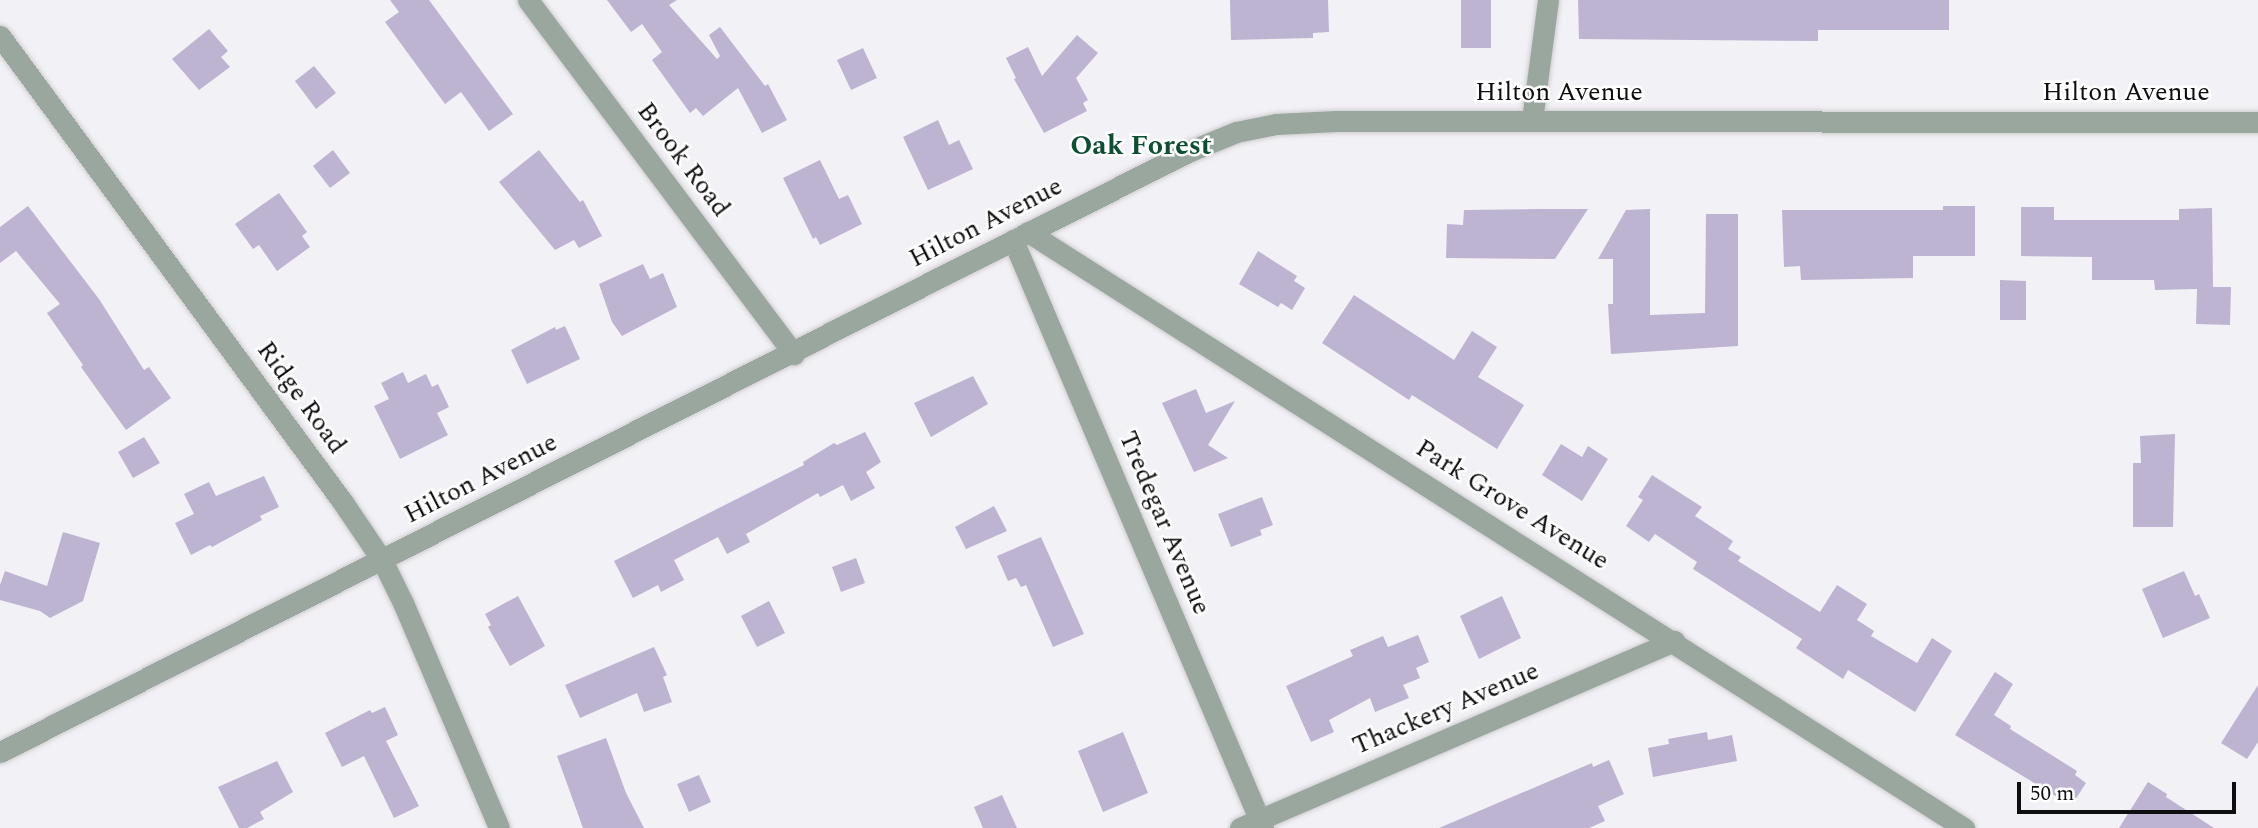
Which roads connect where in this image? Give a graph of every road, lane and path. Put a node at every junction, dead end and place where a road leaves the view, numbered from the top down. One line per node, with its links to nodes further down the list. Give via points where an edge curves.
1 (528, 0): 7 (street, Brook Road)
2 (1548, 0): 4 (street)
3 (0, 36): 8 (street, Ridge Road)
4 (1532, 120): 5 (street, Hilton Avenue); 6 (street, Hilton Avenue, via 1336,121 1276,124 1236,132)
5 (2258, 122)
6 (1020, 236): 7 (street, Hilton Avenue); 9 (street, Park Grove Avenue); 11 (street, Tredegar Avenue)
7 (794, 354): 8 (street, Hilton Avenue)
8 (382, 560): 10 (street, Hilton Avenue); 12 (street, Ridge Road)
9 (1675, 641): 11 (street, Thackery Avenue); 14 (street, Park Grove Avenue)
10 (0, 752)
11 (1261, 824): 13 (street, Thackery Avenue)
12 (499, 828)
13 (1240, 828)
14 (1964, 828)

